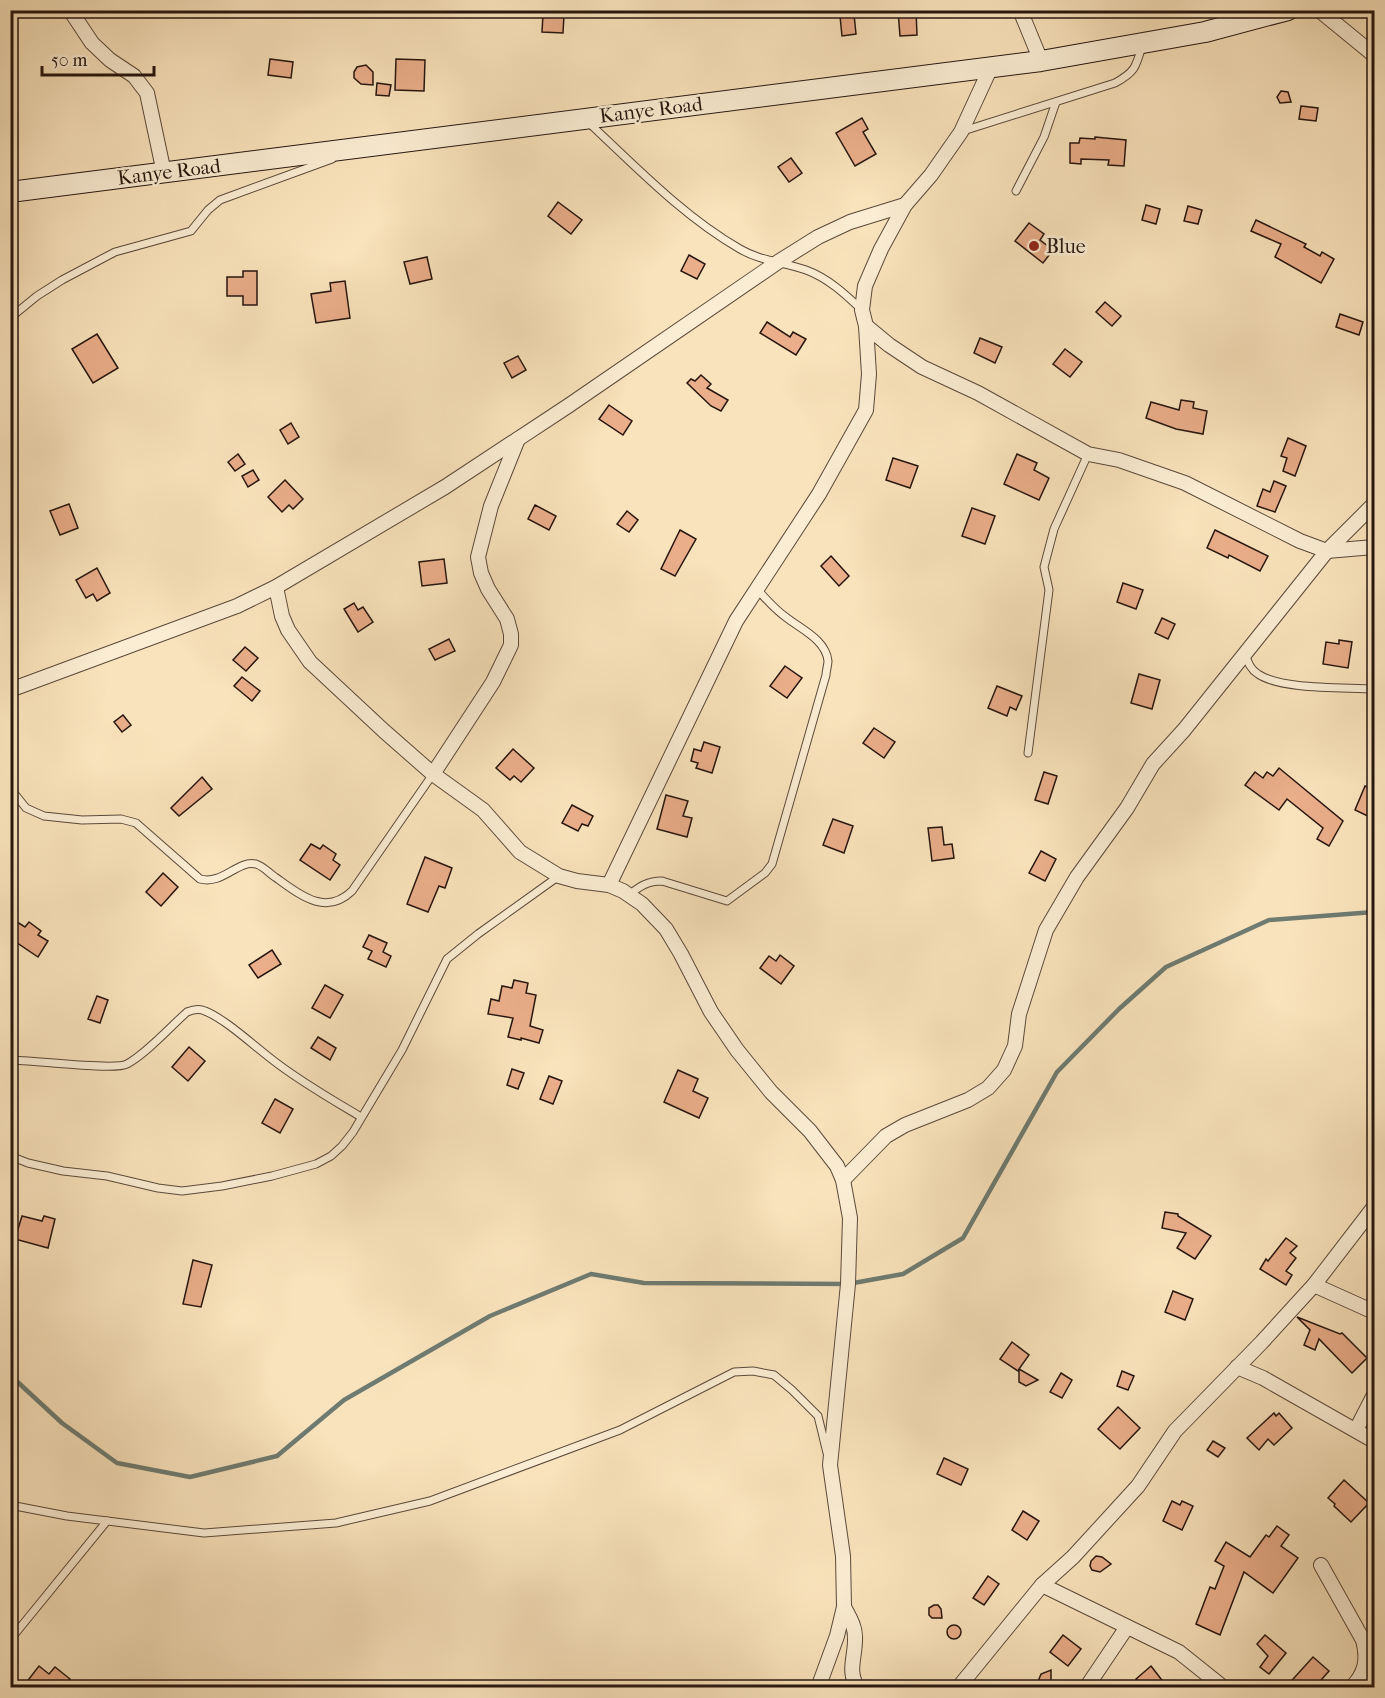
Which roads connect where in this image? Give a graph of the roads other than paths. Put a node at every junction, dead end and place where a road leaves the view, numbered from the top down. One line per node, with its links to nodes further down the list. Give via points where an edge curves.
1 (70, 10): 13 (street, via 92,43 134,76 147,93)
2 (1020, 10): 7 (street)
3 (1319, 10): 6 (street)
4 (1280, 12): 5 (main road, Kanye Road)
5 (1143, 43): 7 (main road, Kanye Road); 9 (lane, via 1130,75)
6 (1374, 55)
7 (1041, 61): 8 (main road, Kanye Road)
8 (991, 67): 10 (main road, Kanye Road); 11 (street)
9 (1056, 102): 11 (lane); 14 (lane, via 1044,137)
10 (584, 118): 12 (main road, Kanye Road); 17 (lane, via 652,182 720,237 756,257)
11 (961, 132): 16 (street)
12 (366, 147): 13 (main road, Kanye Road); 19 (lane, via 220,200 191,231 115,252 62,280)
13 (164, 172): 15 (main road, Kanye Road)
14 (1017, 191)
15 (10, 192)
16 (905, 205): 17 (street, via 850,222); 18 (street, via 865,286)
17 (778, 262): 18 (lane, via 831,282); 21 (street)
18 (862, 310): 20 (street)
19 (10, 318)
20 (866, 326): 22 (street, via 921,367 978,393); 27 (street, via 866,410 819,494)
21 (518, 439): 26 (street); 32 (street, via 491,506 478,557 488,589 507,619 511,645 493,682)
22 (1088, 454): 25 (street, via 1119,460 1185,483); 31 (lane, via 1054,529 1044,567 1049,590)
23 (1374, 504): 25 (street)
24 (1374, 547): 25 (street)
25 (1327, 551): 28 (street)
26 (276, 587): 30 (street, via 217,614); 32 (street, via 288,630 310,662)
27 (756, 588): 35 (street, via 694,705); 36 (lane, via 788,619 807,631 828,660 772,864 727,901 662,881 644,884)
28 (1245, 654): 29 (lane, via 1258,674 1284,684); 40 (street, via 1153,764 1046,930 1019,1014 1015,1046 1004,1070 988,1088 968,1100 886,1136)
29 (1374, 689)
30 (10, 690)
31 (1028, 753)
32 (433, 774): 33 (lane, via 352,891 331,904 301,895 258,864 248,864 209,881 200,879 136,823 44,816 26,808); 34 (street, via 483,810 520,852)
33 (10, 788)
34 (559, 876): 35 (street); 38 (lane, via 447,959 402,1050)
35 (609, 885): 36 (street)
36 (629, 895): 40 (street, via 666,929 711,1012 737,1050 810,1131)
37 (10, 1060): 38 (lane, via 126,1065 195,1009 217,1017 276,1063)
38 (361, 1117): 39 (lane, via 342,1146 316,1164 272,1176 182,1191 63,1171)
39 (10, 1156)
40 (843, 1180): 48 (street, via 850,1218 848,1284)
41 (1374, 1207): 42 (street)
42 (1314, 1285): 43 (street); 44 (street)
43 (1374, 1312)
44 (1237, 1367): 46 (street); 52 (street, via 1175,1431 1138,1486)
45 (1374, 1395): 46 (street)
46 (1356, 1430): 47 (street)
47 (1374, 1441)
48 (830, 1465): 50 (lane, via 818,1416 805,1403 774,1375 734,1372 620,1430 430,1501 346,1521 204,1533); 53 (street, via 843,1557)
49 (10, 1505): 50 (lane)
50 (107, 1521): 55 (lane)
51 (1321, 1565): 61 (street, via 1366,1652 1363,1672)
52 (1042, 1585): 54 (street); 58 (street)
53 (844, 1608): 56 (street); 57 (street, via 856,1638 851,1667)
54 (1127, 1627): 59 (street); 60 (street, via 1179,1652)
55 (10, 1640)
56 (818, 1688)
57 (858, 1688)
58 (958, 1688)
59 (1086, 1688)
60 (1224, 1688)
61 (1351, 1688)

